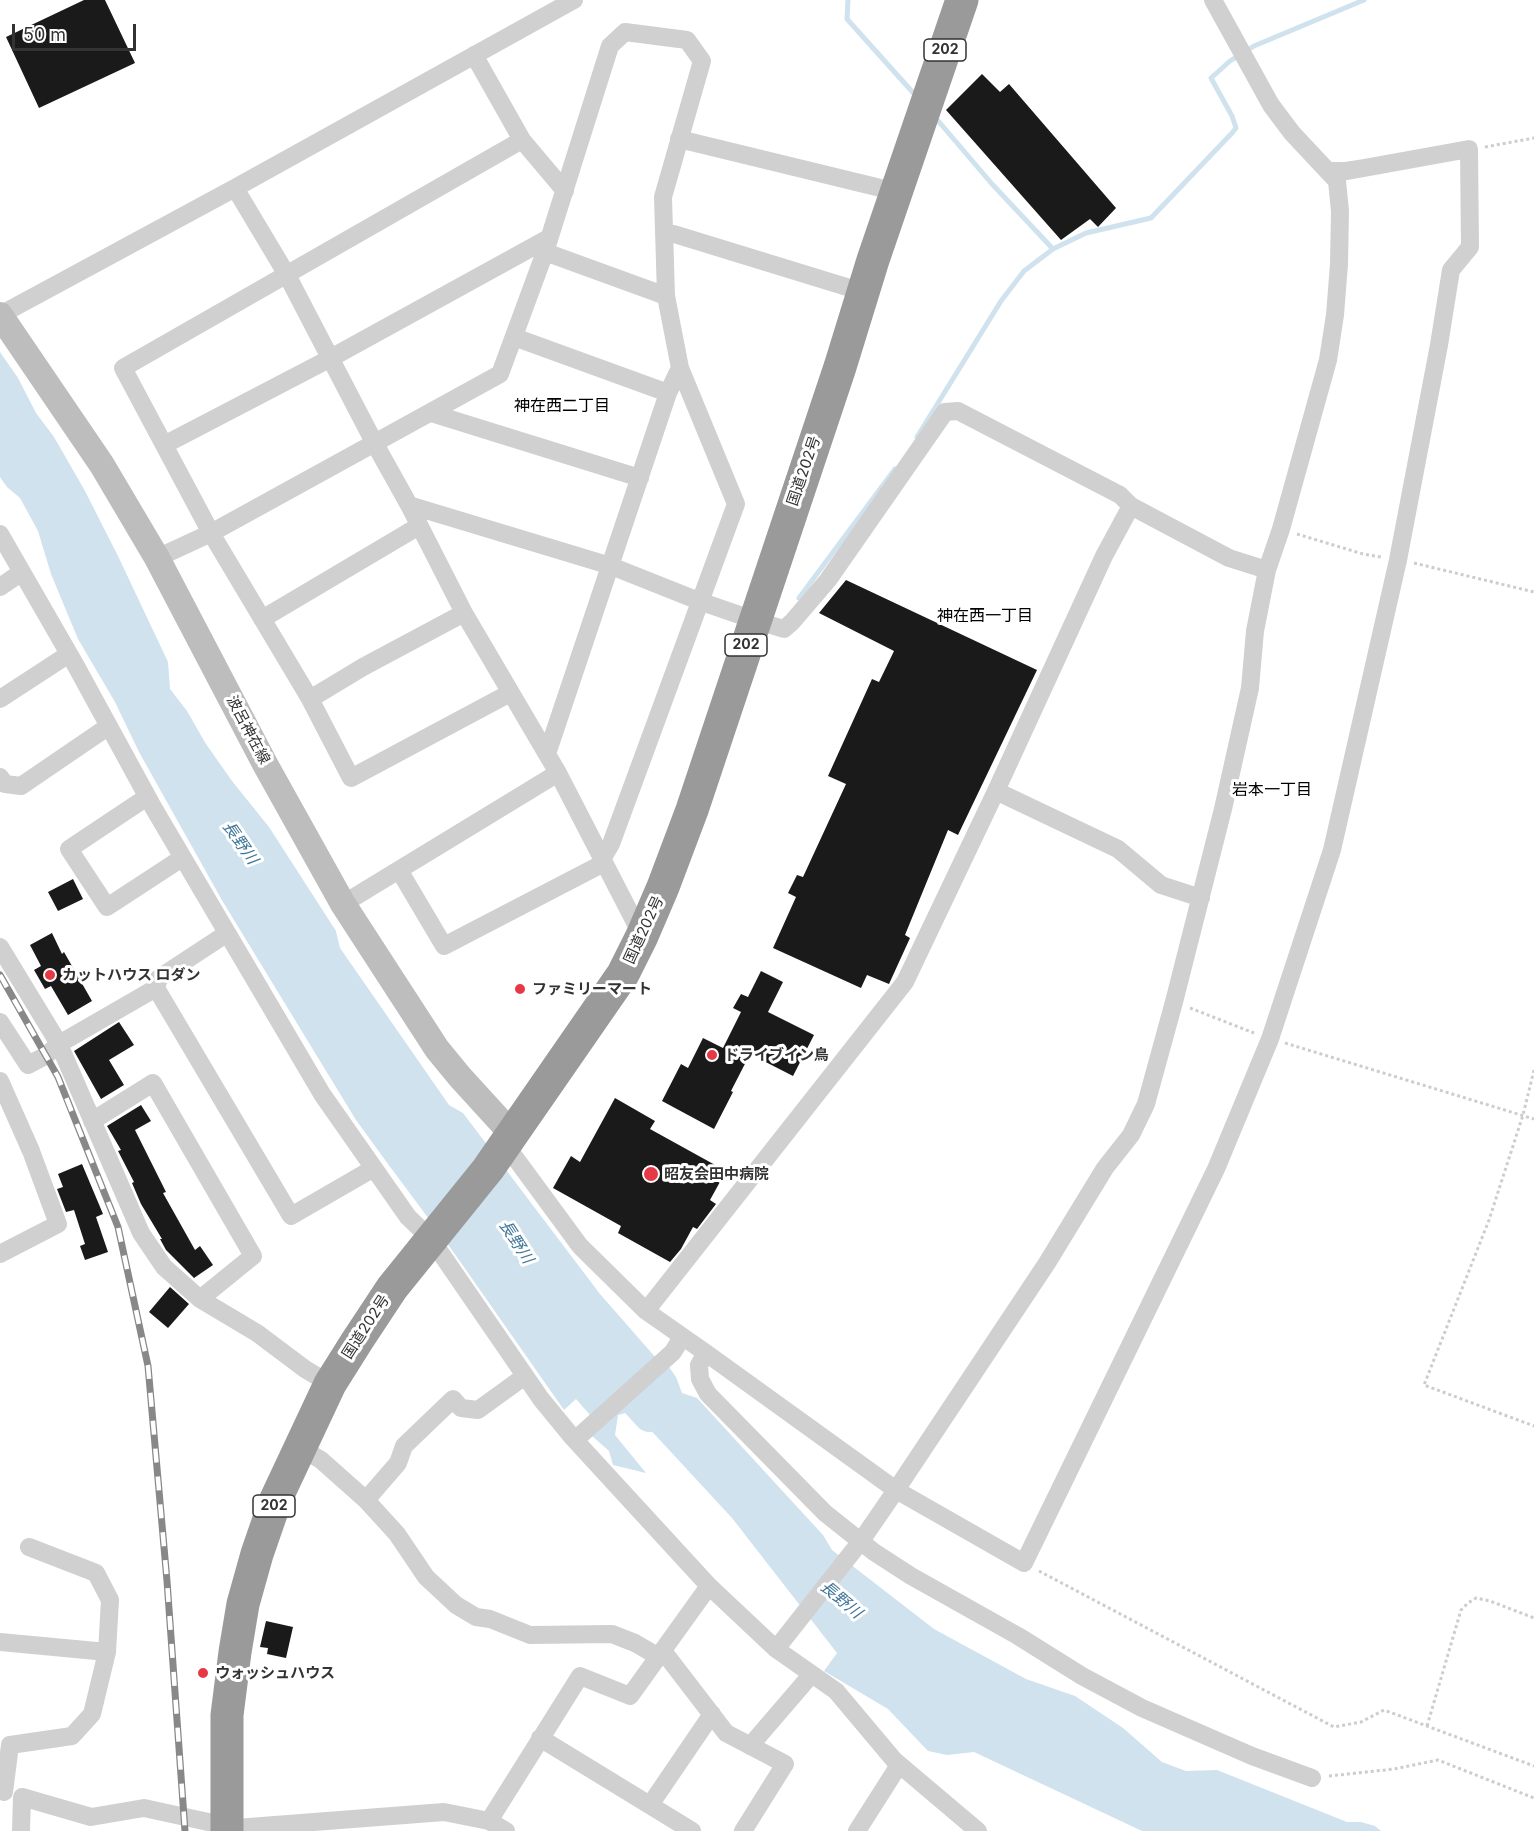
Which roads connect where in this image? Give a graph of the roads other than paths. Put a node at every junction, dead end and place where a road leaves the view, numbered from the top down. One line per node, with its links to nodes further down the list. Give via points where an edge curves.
1 (962, 0): 10 (highway, 国道202号 / 202)
2 (1213, 0): 7 (street, via 1271,105)
3 (564, 2): 4 (street)
4 (474, 55): 6 (street); 8 (street)
5 (680, 139): 9 (street, via 702,61 687,40 625,32 610,46); 10 (street); 11 (street, via 663,197)
6 (522, 140): 9 (street); 13 (street)
7 (1328, 171): 32 (street, via 1337,182 1340,212 1335,315 1328,360); 75 (street, via 1355,170 1469,149 1470,247 1451,270 1398,560 1332,850 1270,1039 1216,1169 1024,1563)
8 (234, 188): 13 (street); 16 (street)
9 (565, 191): 12 (street)
10 (897, 192): 14 (highway, 国道202号 / 202)
11 (664, 235): 14 (street, via 674,234); 15 (street)
12 (547, 245): 15 (street); 17 (street); 18 (street)
13 (287, 275): 18 (street); 23 (street, via 123,369)
14 (863, 292): 38 (highway, 国道202号 / 202)
15 (666, 296): 19 (street)
16 (0, 315): 30 (main road, 波呂神在線, via 102,465)
17 (514, 337): 20 (street); 21 (street, via 500,374)
18 (330, 359): 22 (street); 23 (street)
19 (680, 368): 20 (street); 35 (street, via 736,504)
20 (668, 393): 24 (street)
21 (431, 413): 22 (street); 24 (street)
22 (375, 444): 25 (street); 28 (street)
23 (164, 446): 28 (street)
24 (640, 478): 31 (street)
25 (409, 505): 27 (street); 31 (street)
26 (1131, 506): 32 (street, via 1229,558); 38 (street, via 1120,495 958,411 945,412 828,580 792,622 784,629); 47 (street)
27 (419, 526): 36 (street); 37 (street)
28 (211, 533): 30 (street); 37 (street)
29 (0, 534): 33 (street)
30 (157, 558): 53 (main road, 波呂神在線)
31 (611, 566): 35 (street); 44 (street)
32 (1267, 570): 52 (street, via 1255,631 1250,688)
33 (22, 572): 34 (street); 39 (street)
34 (0, 587)
35 (699, 601): 38 (street); 50 (street, via 611,844)
36 (464, 613): 40 (street); 42 (street)
37 (262, 619): 42 (street)
38 (754, 620): 55 (highway, 国道202号 / 202, via 692,810)
39 (69, 654): 41 (street); 43 (street)
40 (510, 693): 42 (street, via 351,777); 44 (street)
41 (0, 699)
42 (310, 699)
43 (108, 726): 46 (street, via 21,786 5,784); 48 (street)
44 (547, 754): 45 (street)
45 (558, 773): 50 (street); 51 (street)
46 (0, 777)
47 (996, 791): 52 (street, via 1118,849 1161,885); 68 (street, via 905,982)
48 (147, 797): 49 (street); 49 (street, via 69,849 107,907)
49 (182, 858): 54 (street)
50 (602, 858): 51 (street, via 598,866 444,946); 55 (street)
51 (399, 870): 53 (street)
52 (1201, 898): 75 (street, via 1146,1104 1131,1135 1105,1168 1047,1263)
53 (343, 904): 63 (main road, 波呂神在線, via 437,1049)
54 (226, 934): 57 (street, via 159,978); 64 (street, via 322,1094)
55 (642, 936): 63 (highway, 国道202号 / 202, via 623,974)
56 (0, 947): 59 (street)
57 (156, 988): 59 (street); 64 (street, via 291,1216)
58 (0, 1022): 60 (street)
59 (59, 1044): 60 (street); 62 (street)
60 (28, 1065): 61 (street)
61 (0, 1081): 66 (street, via 58,1224)
62 (92, 1121): 67 (street, via 141,1233 164,1266); 67 (street, via 153,1083 254,1256)
63 (508, 1139): 65 (highway, 国道202号 / 202); 68 (street, via 580,1246)
64 (374, 1168): 65 (street, via 408,1217)
65 (437, 1232): 71 (street); 72 (highway, 国道202号 / 202, via 392,1288)
66 (0, 1254)
67 (200, 1299): 72 (street)
68 (646, 1311): 69 (street)
69 (682, 1337): 70 (street); 73 (street, via 673,1352)
70 (706, 1353): 75 (street); 77 (street, via 699,1365 700,1379 708,1394 825,1514)
71 (525, 1376): 73 (street); 76 (street, via 478,1410 461,1408 453,1399 404,1446 398,1462)
72 (330, 1384): 74 (highway, 国道202号 / 202)
73 (575, 1440): 79 (street)
74 (299, 1448): 76 (street, via 321,1460); 94 (highway, 国道202号 / 202, via 256,1554 243,1604 227,1715)
75 (896, 1490): 77 (street)
76 (366, 1500): 83 (street, via 397,1534 426,1577 456,1605 476,1617 530,1635 612,1634)
77 (861, 1541): 81 (street); 89 (street, via 911,1576 1132,1703)
78 (29, 1547): 82 (street, via 96,1573 110,1600)
79 (709, 1586): 81 (street); 83 (street)
80 (0, 1642): 82 (street)
81 (779, 1646): 84 (street)
82 (107, 1652): 90 (street, via 92,1714 72,1736 10,1745)
83 (661, 1654): 85 (street); 86 (street, via 630,1696 580,1676)
84 (811, 1675): 87 (street); 88 (street, via 836,1691)
85 (712, 1714): 87 (street, via 726,1733); 92 (street)
86 (540, 1738): 92 (street); 93 (street)
87 (750, 1746): 98 (street, via 785,1764)
88 (899, 1765): 99 (street); 100 (street)
89 (1312, 1778)
90 (2, 1792): 91 (street)
91 (22, 1797): 94 (street, via 91,1816 144,1808); 95 (street)
92 (650, 1805): 97 (street)
93 (489, 1821): 94 (street, via 444,1812); 96 (street)
94 (227, 1828)
95 (21, 1831)
96 (506, 1831)
97 (692, 1831)
98 (743, 1831)
99 (857, 1831)
100 (978, 1831)

